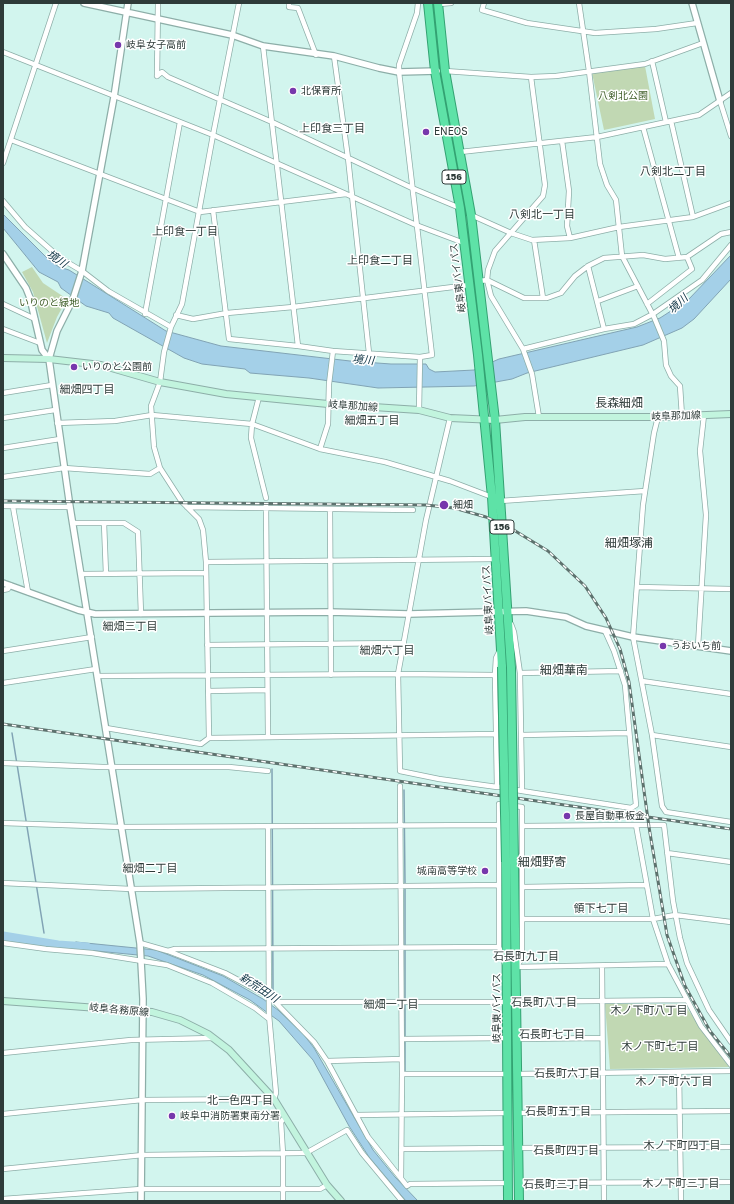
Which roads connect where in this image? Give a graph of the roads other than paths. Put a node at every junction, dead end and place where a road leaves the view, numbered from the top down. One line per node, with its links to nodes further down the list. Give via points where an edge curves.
1 (56, 3): 25 (street)
2 (84, 3): 14 (street)
3 (128, 3): 14 (street)
4 (158, 3): 15 (street)
5 (239, 3): 18 (street)
6 (289, 3): 22 (street, via 289,7 298,8)
7 (418, 3): 29 (street)
8 (428, 3): 26 (highway, 岐阜東バイパス / 156)
9 (451, 3): 13 (street)
10 (484, 3): 17 (street, via 482,10 527,23)
11 (578, 3): 17 (street)
12 (692, 3): 16 (street)
13 (438, 4): 27 (highway, 岐阜東バイパス / 156)
14 (126, 11): 15 (street); 32 (street)
15 (158, 18): 18 (street); 33 (street, via 157,76 162,72)
16 (697, 23): 17 (street, via 622,32); 19 (street)
17 (583, 32): 28 (street)
18 (232, 35): 20 (street); 33 (street)
19 (703, 43): 24 (street); 34 (street)
20 (263, 46): 22 (street); 36 (street)
21 (3, 52): 25 (street)
22 (316, 55): 23 (street)
23 (334, 56): 29 (street); 46 (street)
24 (652, 61): 28 (street); 37 (street)
25 (34, 64): 32 (street); 42 (street)
26 (435, 71): 27 (street); 29 (street); 56 (highway, 岐阜東バイパス / 156)
27 (445, 71): 30 (street); 45 (highway, 岐阜東バイパス / 156)
28 (589, 71): 30 (street); 41 (street)
29 (399, 72): 50 (street)
30 (531, 77): 44 (street)
31 (731, 93): 34 (street)
32 (114, 97): 35 (street); 49 (street)
33 (220, 100): 36 (street); 39 (street)
34 (720, 101): 37 (street, via 699,115); 40 (street)
35 (180, 122): 39 (street); 52 (street)
36 (272, 122): 46 (street); 47 (street)
37 (668, 122): 38 (street); 60 (street)
38 (643, 127): 41 (street); 61 (street)
39 (213, 134): 47 (street); 58 (street)
40 (731, 136)
41 (597, 137): 43 (street); 63 (street, via 600,164 607,185 616,200)
42 (11, 140): 48 (street); 49 (street)
43 (562, 141): 44 (street); 66 (street, via 569,191 567,226)
44 (539, 143): 45 (street); 65 (street, via 545,186 543,196)
45 (460, 152): 59 (highway, 岐阜東バイパス / 156)
46 (348, 158): 50 (street); 51 (street)
47 (276, 162): 51 (street); 54 (street)
48 (3, 163)
49 (100, 175): 52 (street); 75 (street)
50 (412, 188): 56 (street); 62 (street)
51 (348, 195): 54 (street); 62 (street); 81 (street)
52 (166, 199): 58 (street); 87 (street)
53 (3, 201): 75 (street, via 25,228 49,250)
54 (281, 203): 57 (street); 85 (street)
55 (731, 203): 60 (street)
56 (460, 208): 68 (highway, 岐阜東バイパス / 156)
57 (213, 210): 58 (street); 86 (street)
58 (200, 212): 88 (street, via 182,304)
59 (471, 215): 65 (street); 76 (highway, 岐阜東バイパス / 156)
60 (693, 217): 61 (street)
61 (667, 220): 63 (street); 73 (street)
62 (416, 225): 68 (street); 79 (street)
63 (619, 227): 66 (street); 71 (street)
64 (731, 232): 72 (street, via 721,234)
65 (511, 233): 67 (street); 76 (street, via 495,251)
66 (570, 238): 67 (street)
67 (534, 240): 80 (street)
68 (464, 243): 77 (highway, 岐阜東バイパス / 156)
69 (731, 245): 89 (street, via 702,280)
70 (3, 254): 90 (street, via 26,288)
71 (622, 256): 73 (street); 74 (street, via 604,258); 78 (street)
72 (687, 257): 73 (street); 84 (street, via 692,269)
73 (679, 258)
74 (588, 266): 80 (street, via 575,276 561,293); 82 (street)
75 (82, 273): 87 (street); 101 (street, via 73,299 57,331)
76 (483, 280): 80 (street, via 524,298); 96 (street); 118 (highway, 岐阜東バイパス / 156)
77 (469, 285): 79 (street); 117 (highway, 岐阜東バイパス / 156)
78 (638, 286): 82 (street); 84 (street)
79 (425, 291): 81 (street); 99 (street, via 432,355)
80 (543, 298)
81 (362, 299): 85 (street); 98 (street)
82 (598, 301): 93 (street)
83 (3, 304): 90 (street)
84 (647, 304): 89 (street)
85 (294, 307): 86 (street); 95 (street)
86 (227, 313): 88 (street, via 193,319); 95 (street, via 229,339)
87 (145, 314): 91 (street)
88 (176, 315): 91 (street)
89 (654, 316): 93 (street, via 634,324); 112 (street, via 664,341 666,365 670,376 680,386)
90 (35, 319): 94 (street)
91 (171, 328): 102 (street, via 164,352)
92 (3, 329): 94 (street)
93 (604, 329): 96 (street)
94 (40, 343): 101 (street)
95 (298, 346): 97 (street)
96 (523, 350): 113 (street, via 532,374)
97 (333, 351): 98 (street); 106 (street)
98 (369, 353): 99 (street)
99 (420, 357): 108 (street)
100 (3, 358): 101 (main road, 岐阜那加線)
101 (49, 359): 102 (main road, 岐阜那加線, via 101,365 133,372); 103 (street)
102 (160, 382): 105 (main road, 岐阜那加線); 110 (street, via 151,406)
103 (52, 385): 104 (street); 107 (street)
104 (3, 393)
105 (259, 397): 106 (main road, 岐阜那加線); 120 (street)
106 (328, 404): 108 (main road, 岐阜那加線); 123 (street, via 328,424)
107 (55, 410): 115 (street); 119 (street)
108 (419, 410): 116 (main road, 岐阜那加線)
109 (731, 414): 111 (main road, 岐阜那加線)
110 (152, 415): 119 (street, via 115,421); 120 (street); 125 (street, via 154,447)
111 (704, 415): 112 (main road, 岐阜那加線); 153 (street, via 700,451 706,515)
112 (682, 416): 114 (main road, 岐阜那加線)
113 (539, 417): 114 (main road, 岐阜那加線); 118 (main road, 岐阜那加線)
114 (658, 417): 128 (street)
115 (3, 418)
116 (450, 418): 117 (main road, 岐阜那加線); 127 (street)
117 (484, 419): 118 (main road, 岐阜那加線); 129 (highway, 岐阜東バイパス / 156)
118 (496, 420): 131 (highway, 岐阜東バイパス / 156)
119 (57, 423): 121 (street)
120 (252, 424): 123 (street); 130 (street, via 251,438)
121 (60, 439): 122 (street); 124 (street)
122 (3, 448)
123 (320, 449): 127 (street, via 371,458)
124 (64, 468): 125 (street, via 150,474); 126 (street); 134 (street)
125 (160, 468): 135 (street)
126 (3, 477)
127 (435, 477): 129 (street); 144 (street)
128 (645, 491): 131 (street); 152 (street)
129 (492, 496): 141 (highway, 岐阜東バイパス / 156)
130 (266, 498)
131 (500, 501): 157 (highway, 岐阜東バイパス / 156)
132 (3, 506): 133 (street)
133 (13, 507): 134 (street); 156 (street)
134 (70, 507): 139 (street)
135 (187, 507): 136 (street); 145 (street, via 200,519)
136 (266, 507): 137 (street); 142 (street)
137 (330, 510): 138 (street); 143 (street)
138 (413, 510)
139 (73, 523): 140 (street); 148 (street)
140 (104, 523): 146 (street, via 124,523 138,532); 149 (street)
141 (496, 559): 144 (street); 159 (highway, 岐阜東バイパス / 156)
142 (266, 561): 143 (street); 145 (street); 162 (street)
143 (330, 561): 144 (street); 158 (street)
144 (420, 561): 164 (street)
145 (206, 562): 147 (street)
146 (139, 573): 147 (street); 149 (street); 163 (street)
147 (206, 573): 161 (street)
148 (82, 574): 149 (street); 160 (street)
149 (106, 574)
150 (3, 582): 151 (street)
151 (10, 585): 155 (street, via 8,589); 156 (street)
152 (637, 587): 153 (street); 168 (street)
153 (700, 588): 154 (street); 173 (street)
154 (731, 589)
155 (3, 590)
156 (28, 592): 160 (street)
157 (508, 611): 159 (street); 165 (highway, 岐阜東バイパス / 156); 166 (street, via 566,617)
158 (329, 612): 162 (street); 164 (street); 172 (street)
159 (498, 612): 164 (street); 174 (highway, 岐阜東バイパス / 156)
160 (88, 613): 163 (street); 167 (street)
161 (206, 613): 162 (street); 163 (street); 171 (street)
162 (267, 613): 170 (street)
163 (141, 614)
164 (409, 614): 169 (street)
165 (509, 621): 179 (street, via 514,632); 214 (highway, 岐阜東バイパス / 156, bridge, via 512,668)
166 (605, 631): 168 (street); 177 (street)
167 (92, 637): 175 (street); 178 (street)
168 (633, 637): 173 (street); 185 (street)
169 (404, 643): 172 (street); 181 (street)
170 (267, 644): 171 (street); 172 (street); 182 (street)
171 (207, 645): 180 (street)
172 (330, 645): 183 (street)
173 (698, 646): 176 (street)
174 (501, 648): 184 (street, via 496,658); 214 (highway, 岐阜東バイパス / 156, bridge)
175 (3, 651)
176 (731, 651)
177 (621, 671): 179 (street); 191 (street, via 627,697)
178 (96, 672): 180 (street); 186 (street); 190 (street)
179 (520, 673): 194 (street)
180 (208, 674): 182 (street); 188 (street)
181 (398, 674): 183 (street); 184 (street); 193 (street)
182 (267, 675): 183 (street); 187 (street)
183 (330, 675)
184 (495, 675): 192 (street)
185 (642, 681): 189 (street); 195 (street)
186 (3, 683)
187 (267, 690): 188 (street); 196 (street)
188 (208, 691): 197 (street)
189 (731, 694)
190 (106, 728): 197 (street, via 201,744); 200 (street)
191 (629, 733): 194 (street); 204 (street, via 636,805 631,808)
192 (496, 734): 193 (street); 203 (street)
193 (400, 735): 196 (street); 203 (street, via 400,771)
194 (521, 735): 204 (street)
195 (652, 735): 198 (street); 205 (street, via 662,806 666,812)
196 (268, 737): 197 (street)
197 (209, 738)
198 (731, 747)
199 (3, 763): 200 (street)
200 (112, 767): 201 (street, via 229,767); 211 (street)
201 (268, 772)
202 (400, 786): 208 (street)
203 (497, 787): 204 (street)
204 (522, 791)
205 (731, 822)
206 (3, 823): 211 (street)
207 (636, 825): 210 (street); 213 (street, via 664,825); 218 (street)
208 (401, 826): 209 (street); 212 (street); 219 (street)
209 (498, 826): 210 (street, via 499,804 522,807); 217 (street)
210 (522, 826): 220 (street)
211 (121, 827): 212 (street); 221 (street)
212 (268, 827): 222 (street)
213 (667, 853): 215 (street); 223 (street)
214 (510, 862): 235 (highway, 岐阜東バイパス / 156)
215 (731, 862)
216 (3, 883): 221 (street)
217 (499, 885): 219 (street); 230 (street)
218 (645, 885): 220 (street); 225 (street)
219 (401, 887): 222 (street); 229 (street)
220 (522, 887): 224 (street)
221 (131, 888): 222 (street); 228 (street)
222 (268, 888): 231 (street)
223 (675, 914): 225 (street); 226 (street); 253 (street, via 685,957 698,988 709,1010)
224 (522, 919): 225 (street); 235 (street, via 522,958)
225 (653, 919): 234 (street)
226 (731, 922)
227 (3, 943): 233 (street)
228 (140, 944): 232 (street); 233 (street)
229 (401, 947): 230 (street); 231 (street); 244 (street)
230 (499, 947): 235 (street)
231 (270, 949): 232 (street); 237 (street)
232 (168, 951): 237 (street, via 225,973)
233 (141, 959): 245 (street); 246 (street, via 167,965 212,983)
234 (668, 964): 236 (street); 238 (street)
235 (511, 967): 236 (street); 242 (highway, 岐阜東バイパス / 156); 243 (highway, 岐阜東バイパス / 156)
236 (602, 967): 240 (street)
237 (269, 999): 241 (street); 246 (street)
238 (686, 1000): 240 (street); 257 (street, via 701,1026)
239 (3, 1001): 245 (main road, 岐阜各務原線)
240 (602, 1001): 243 (street); 249 (street)
241 (275, 1002): 244 (street); 256 (street, via 300,1027)
242 (507, 1002): 243 (street); 244 (street); 248 (highway, 岐阜東バイパス / 156)
243 (516, 1002): 252 (highway, 岐阜東バイパス / 156)
244 (402, 1003): 251 (street)
245 (142, 1011): 247 (main road, 岐阜各務原線, via 180,1020); 250 (street)
246 (269, 1017): 264 (street, via 276,1093)
247 (213, 1038): 250 (street); 264 (main road, 岐阜各務原線, via 229,1050)
248 (508, 1038): 251 (street); 262 (highway, 岐阜東バイパス / 156)
249 (602, 1038): 252 (street); 260 (street)
250 (142, 1039): 254 (street); 265 (street)
251 (402, 1039): 255 (street)
252 (517, 1039): 263 (highway, 岐阜東バイパス / 156)
253 (731, 1042)
254 (3, 1053)
255 (402, 1059): 256 (street); 261 (street)
256 (327, 1061): 273 (street)
257 (731, 1066)
258 (731, 1071): 259 (street)
259 (679, 1072): 260 (street); 268 (street)
260 (603, 1073): 263 (street); 267 (street)
261 (402, 1074): 262 (street); 272 (street)
262 (508, 1074): 269 (highway, 岐阜東バイパス / 156)
263 (517, 1074): 270 (highway, 岐阜東バイパス / 156)
264 (274, 1099): 265 (street); 274 (main road, 岐阜各務原線)
265 (142, 1100): 271 (street); 283 (street)
266 (731, 1111): 268 (street)
267 (603, 1112): 268 (street); 270 (street); 278 (street)
268 (679, 1112): 279 (street)
269 (508, 1113): 272 (street); 276 (highway, 岐阜東バイパス / 156)
270 (517, 1113): 277 (highway, 岐阜東バイパス / 156)
271 (3, 1114)
272 (402, 1114): 273 (street); 280 (street)
273 (356, 1115): 285 (street, via 368,1136)
274 (285, 1117): 281 (main road, 岐阜各務原線); 282 (street, via 281,1122)
275 (731, 1147): 279 (street)
276 (508, 1148): 280 (street); 288 (highway, 岐阜東バイパス / 156)
277 (518, 1148): 278 (street); 289 (highway, 岐阜東バイパス / 156)
278 (604, 1148): 279 (street); 290 (street)
279 (680, 1148): 286 (street)
280 (402, 1149): 285 (street)
281 (306, 1153): 282 (street); 291 (main road, 岐阜各務原線); 298 (street, via 347,1130 362,1153)
282 (283, 1154): 283 (street); 293 (street)
283 (143, 1155): 284 (street); 292 (street)
284 (3, 1169)
285 (401, 1178): 288 (street, via 407,1186)
286 (680, 1182): 287 (street); 290 (street); 302 (street)
287 (731, 1182)
288 (508, 1183): 299 (highway, 岐阜東バイパス / 156)
289 (519, 1183): 290 (street); 300 (highway, 岐阜東バイパス / 156)
290 (604, 1183): 301 (street)
291 (327, 1185): 293 (street, via 320,1189); 297 (main road, 岐阜各務原線)
292 (141, 1189): 293 (street); 294 (street); 295 (street)
293 (283, 1189): 296 (street)
294 (3, 1199)
295 (142, 1201)
296 (283, 1201)
297 (342, 1201)
298 (402, 1201)
299 (508, 1201)
300 (518, 1201)
301 (604, 1201)
302 (681, 1201)

